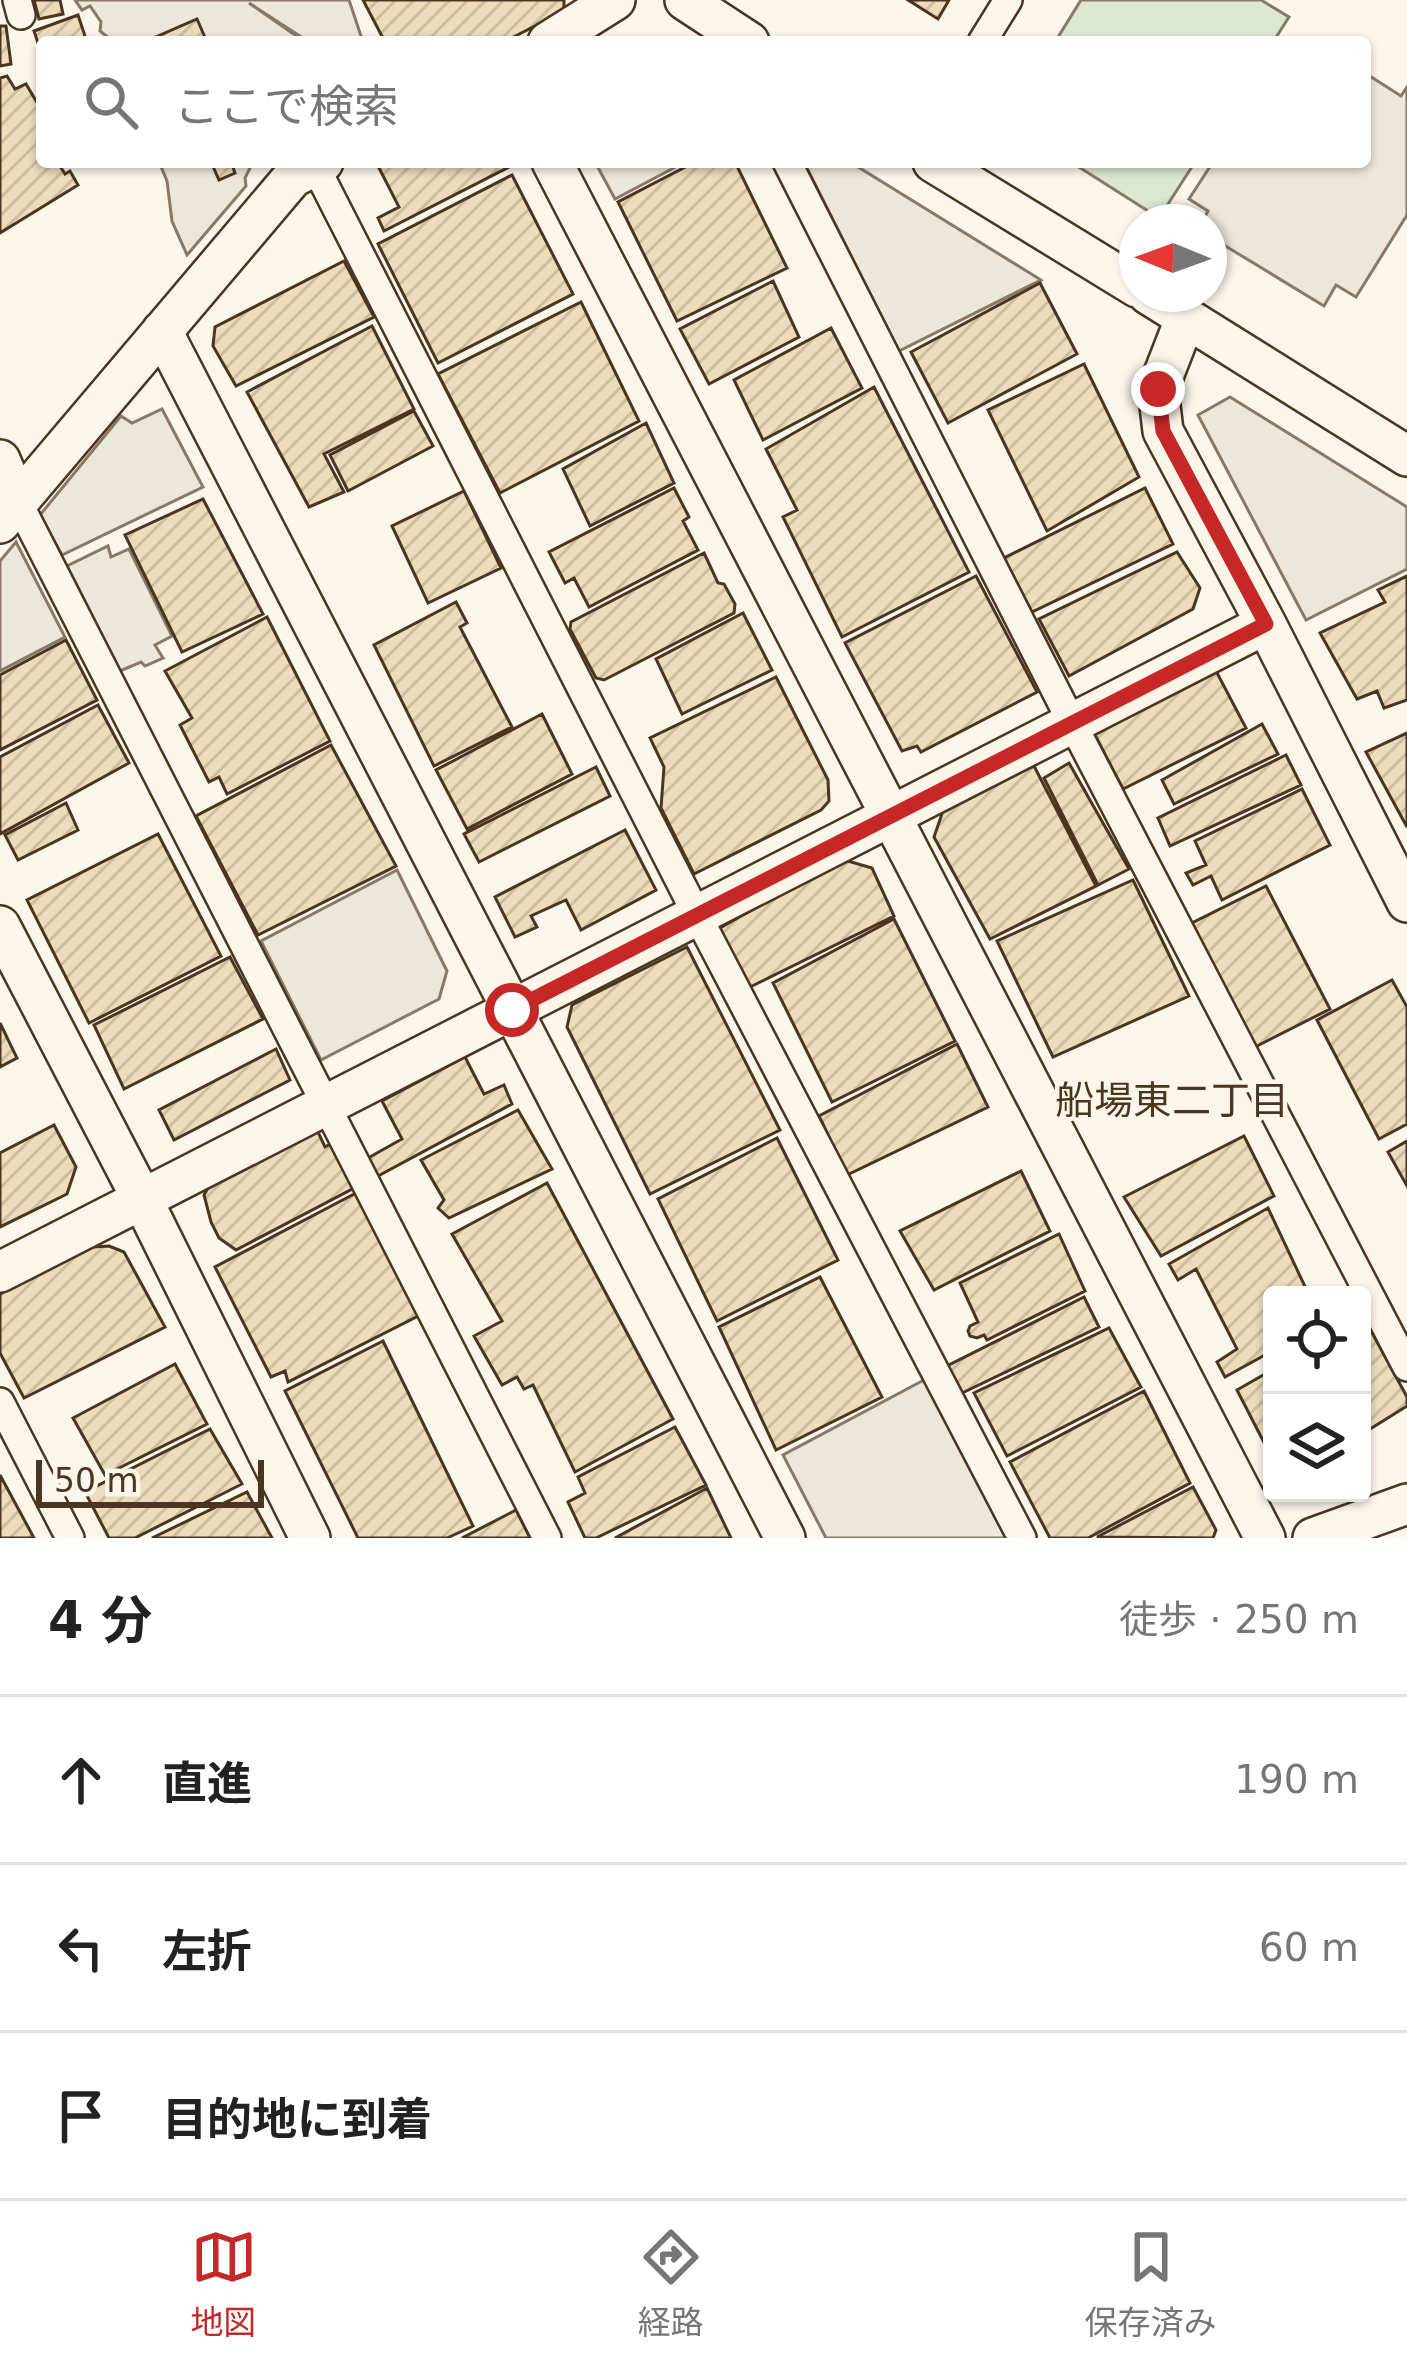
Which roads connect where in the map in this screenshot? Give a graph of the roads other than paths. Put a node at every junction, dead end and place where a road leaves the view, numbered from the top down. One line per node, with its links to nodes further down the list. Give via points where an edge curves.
1 (615, 0): 4 (street)
2 (685, 0): 5 (street)
3 (1008, 0): 6 (street)
4 (558, 36)
5 (740, 36)
6 (986, 36)
7 (311, 168): 15 (street, via 293,177)
8 (321, 168): 23 (street)
9 (555, 168): 21 (street)
10 (790, 168): 20 (street)
11 (943, 168): 12 (street)
12 (1119, 276)
13 (1178, 312): 14 (street)
14 (1186, 317): 16 (street); 19 (street, via 1158,389 1163,431)
15 (162, 332): 18 (street); 25 (street)
16 (1407, 456)
17 (0, 460): 18 (street)
18 (9, 513): 26 (street)
19 (1266, 624): 20 (street); 22 (street)
20 (1072, 723): 21 (street); 29 (street)
21 (890, 816): 23 (street); 37 (street)
22 (1407, 902)
23 (697, 915): 25 (street); 36 (street)
24 (0, 926): 27 (street)
25 (512, 1010): 26 (street); 35 (street)
26 (326, 1105): 27 (street); 34 (street)
27 (142, 1199): 28 (street); 33 (street)
28 (0, 1271)
29 (1407, 1367)
30 (0, 1402): 32 (street)
31 (1407, 1504): 38 (street)
32 (70, 1538)
33 (310, 1538)
34 (547, 1538)
35 (785, 1538)
36 (1022, 1538)
37 (1265, 1538)
38 (1313, 1538)

